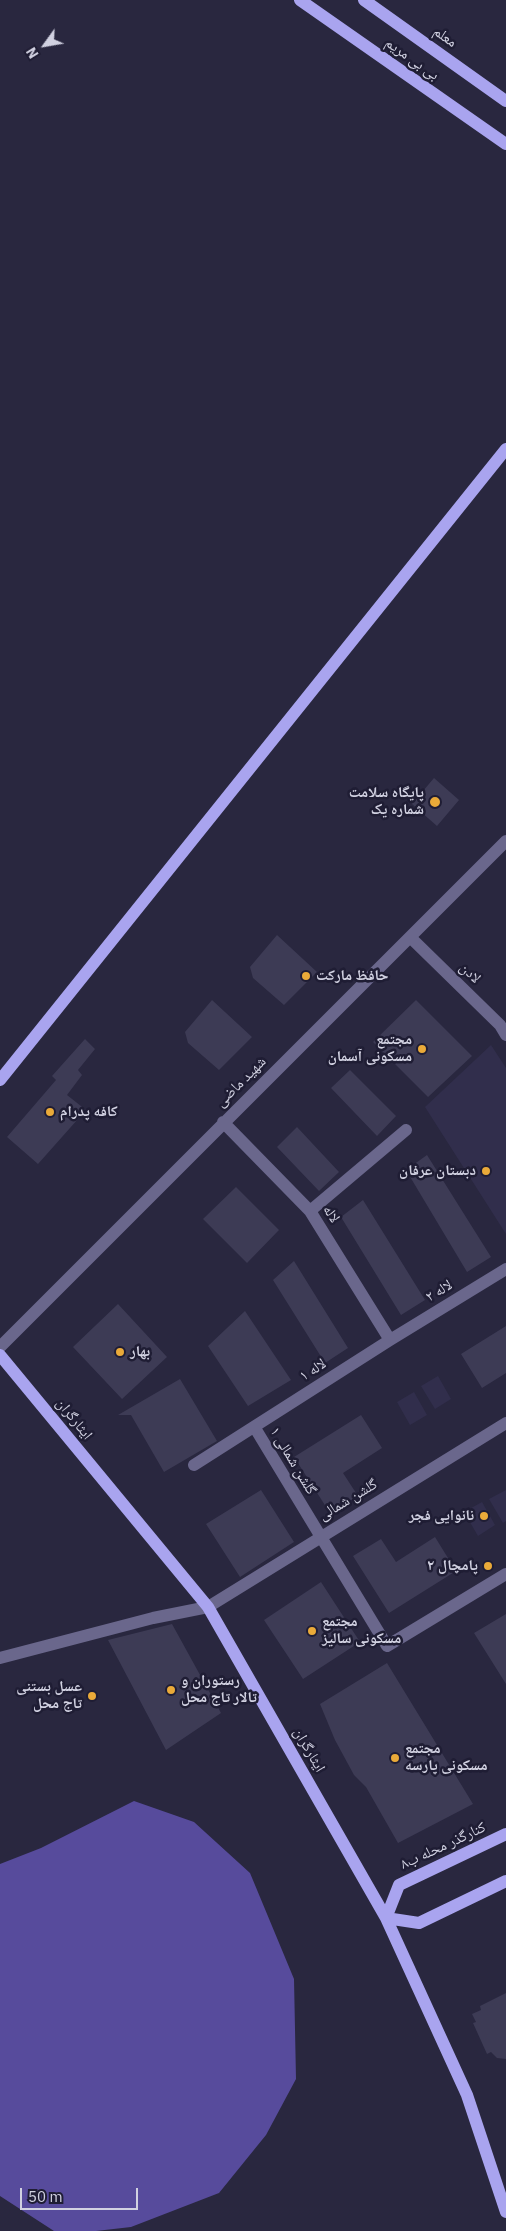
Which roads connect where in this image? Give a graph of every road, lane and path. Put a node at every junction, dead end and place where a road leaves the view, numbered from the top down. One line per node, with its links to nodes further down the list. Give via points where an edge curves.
1 (300, 0): 4 (main road, بی بی مریم)
2 (364, 0): 3 (main road, معلم)
3 (506, 101)
4 (506, 144)
5 (506, 448): 9 (main road)
6 (506, 841): 7 (street, شهید ماضی)
7 (410, 937): 8 (street, لادن, via 500,1025); 10 (street, شهید ماضی)
8 (506, 1035)
9 (0, 1080)
10 (223, 1122): 12 (street, لاله); 15 (street, شهید ماضی)
11 (406, 1130): 12 (street)
12 (310, 1211): 14 (street, لاله)
13 (506, 1269): 14 (street, لاله ۲)
14 (390, 1340): 18 (street, لاله ۱)
15 (0, 1347)
16 (0, 1355): 22 (main road, ایثارگران)
17 (506, 1423): 20 (street, گلشن شمالی)
18 (255, 1428): 19 (street, لاله ۱); 20 (street, گلشن شمالی ۱)
19 (194, 1466)
20 (320, 1537): 21 (street, گلشن شمالی ۱, via 387,1646); 22 (street, گلشن شمالی)
21 (506, 1574)
22 (208, 1608): 23 (street, via 153,1618); 26 (main road, ایثارگران)
23 (0, 1658)
24 (506, 1834): 26 (main road, کنارگذر محله ب۸, via 399,1885)
25 (506, 1881): 26 (main road, via 419,1923)
26 (386, 1918): 27 (main road, ایثارگران, via 467,2095)
27 (502, 2189): 28 (main road, ایثارگران)
28 (506, 2212)

